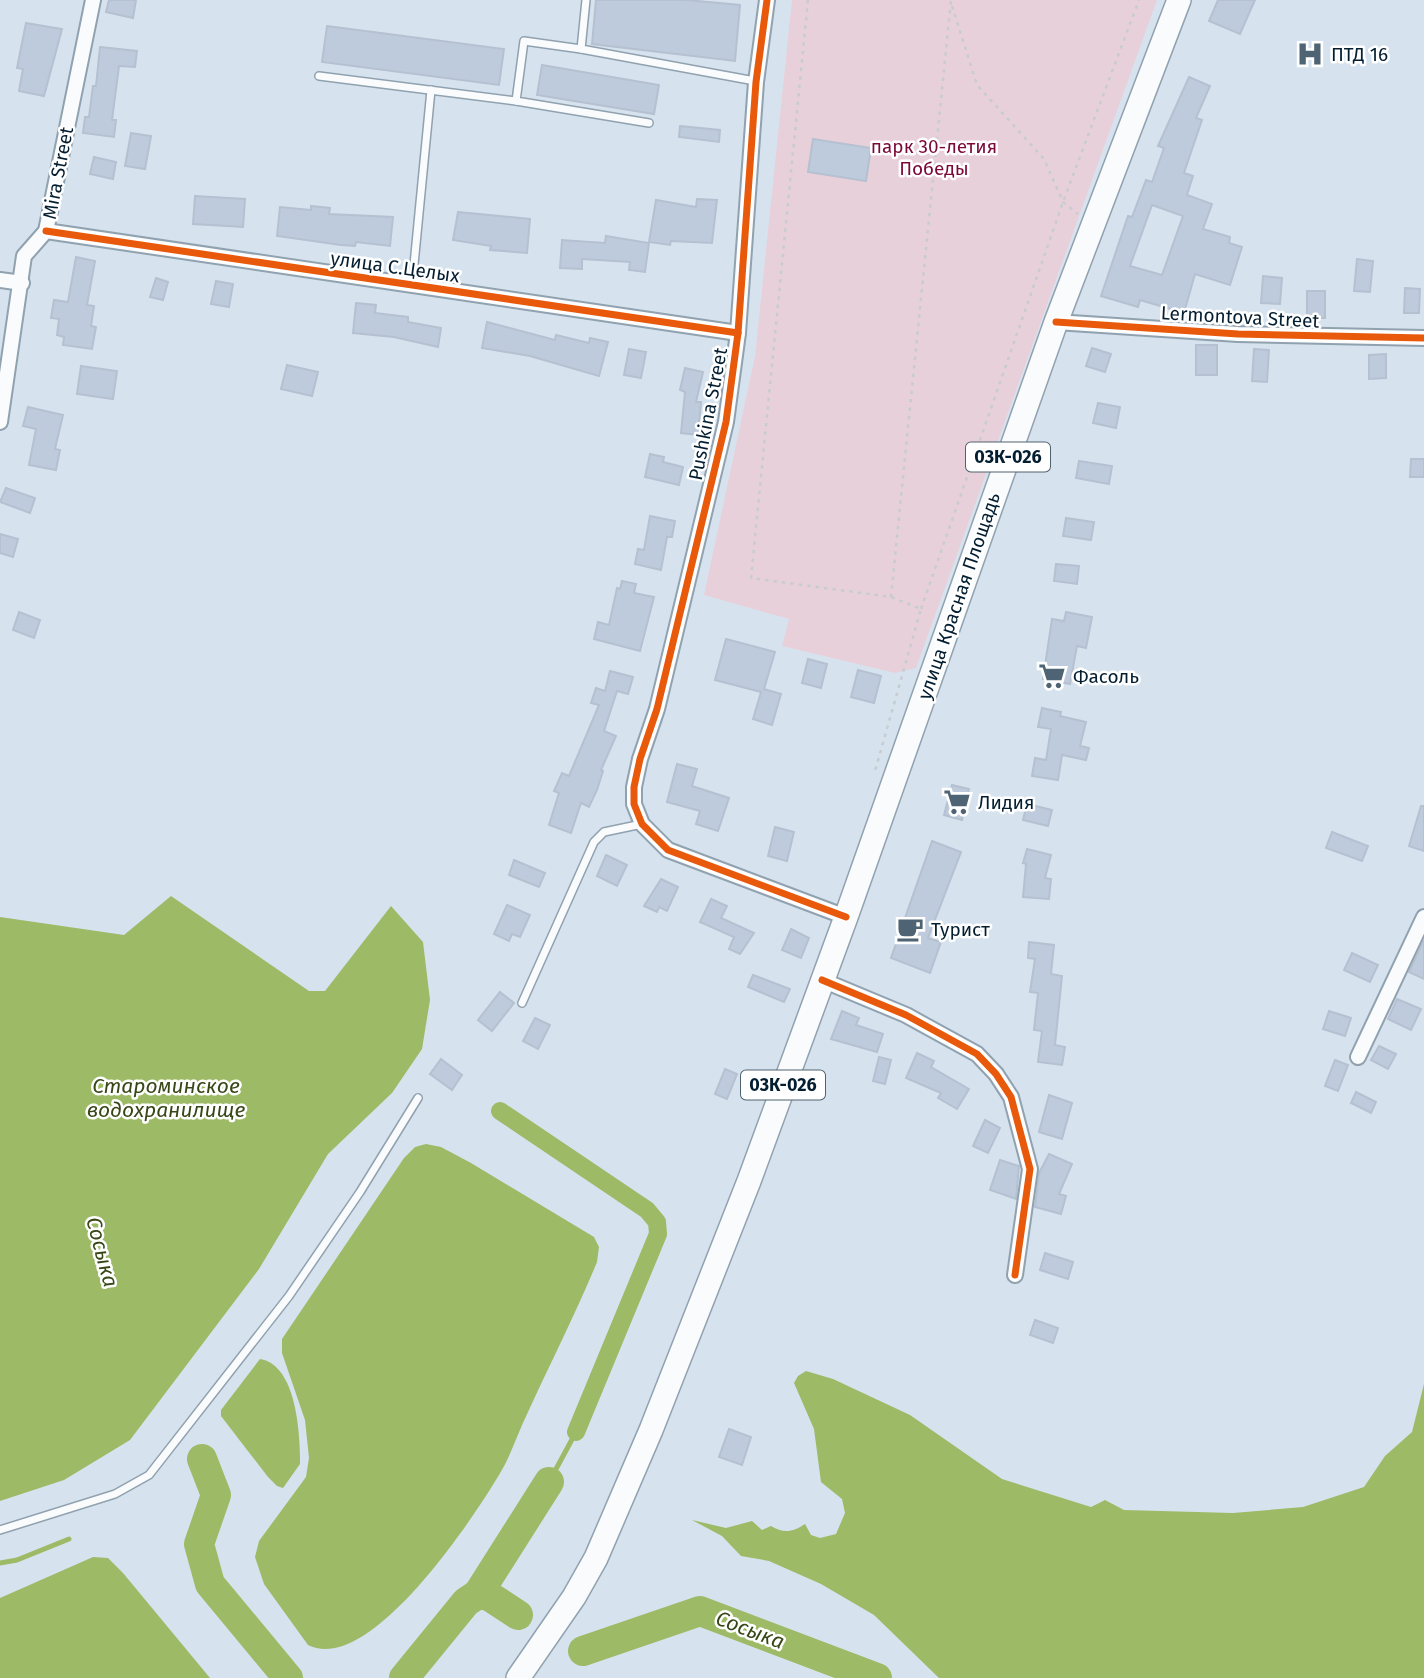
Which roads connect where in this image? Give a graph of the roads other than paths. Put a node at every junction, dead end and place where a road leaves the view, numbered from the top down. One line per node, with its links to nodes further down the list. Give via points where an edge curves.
1 (93, 0): 11 (street, Mira Street)
2 (586, 0): 5 (lane)
3 (766, 0): 7 (street, Pushkina Street)
4 (1179, 0): 15 (main road, улица Красная Площадь / 03К-026)
5 (581, 49): 7 (lane); 9 (lane, via 524,41)
6 (319, 76): 8 (lane)
7 (756, 82): 16 (street, Pushkina Street)
8 (430, 90): 9 (lane); 14 (lane)
9 (516, 101): 10 (lane)
10 (649, 123)
11 (46, 232): 13 (street, Mira Street, via 24,256); 14 (street, улица С.Целых)
12 (0, 280): 13 (street)
13 (22, 284): 18 (street, Mira Street)
14 (412, 285): 16 (street, улица С.Целых)
15 (1056, 321): 17 (street, Lermontova Street, via 1238,334); 20 (main road, улица Красная Площадь / 03К-026)
16 (738, 333): 19 (street, Pushkina Street, via 726,422 634,787 634,804)
17 (1424, 338)
18 (0, 422)
19 (642, 824): 20 (street, via 668,850); 23 (lane, via 604,832 594,842)
20 (846, 917): 22 (main road, улица Красная Площадь / 03К-026)
21 (1424, 917): 24 (street)
22 (822, 980): 26 (street, via 906,1015 977,1055 996,1074 1011,1097 1030,1169); 28 (main road, улица Красная Площадь / 03К-026, via 615,1517 574,1597)
23 (522, 1003)
24 (1358, 1057)
25 (418, 1098): 27 (lane, via 289,1296 149,1475 115,1494)
26 (1015, 1275)
27 (0, 1530)
28 (518, 1678)

